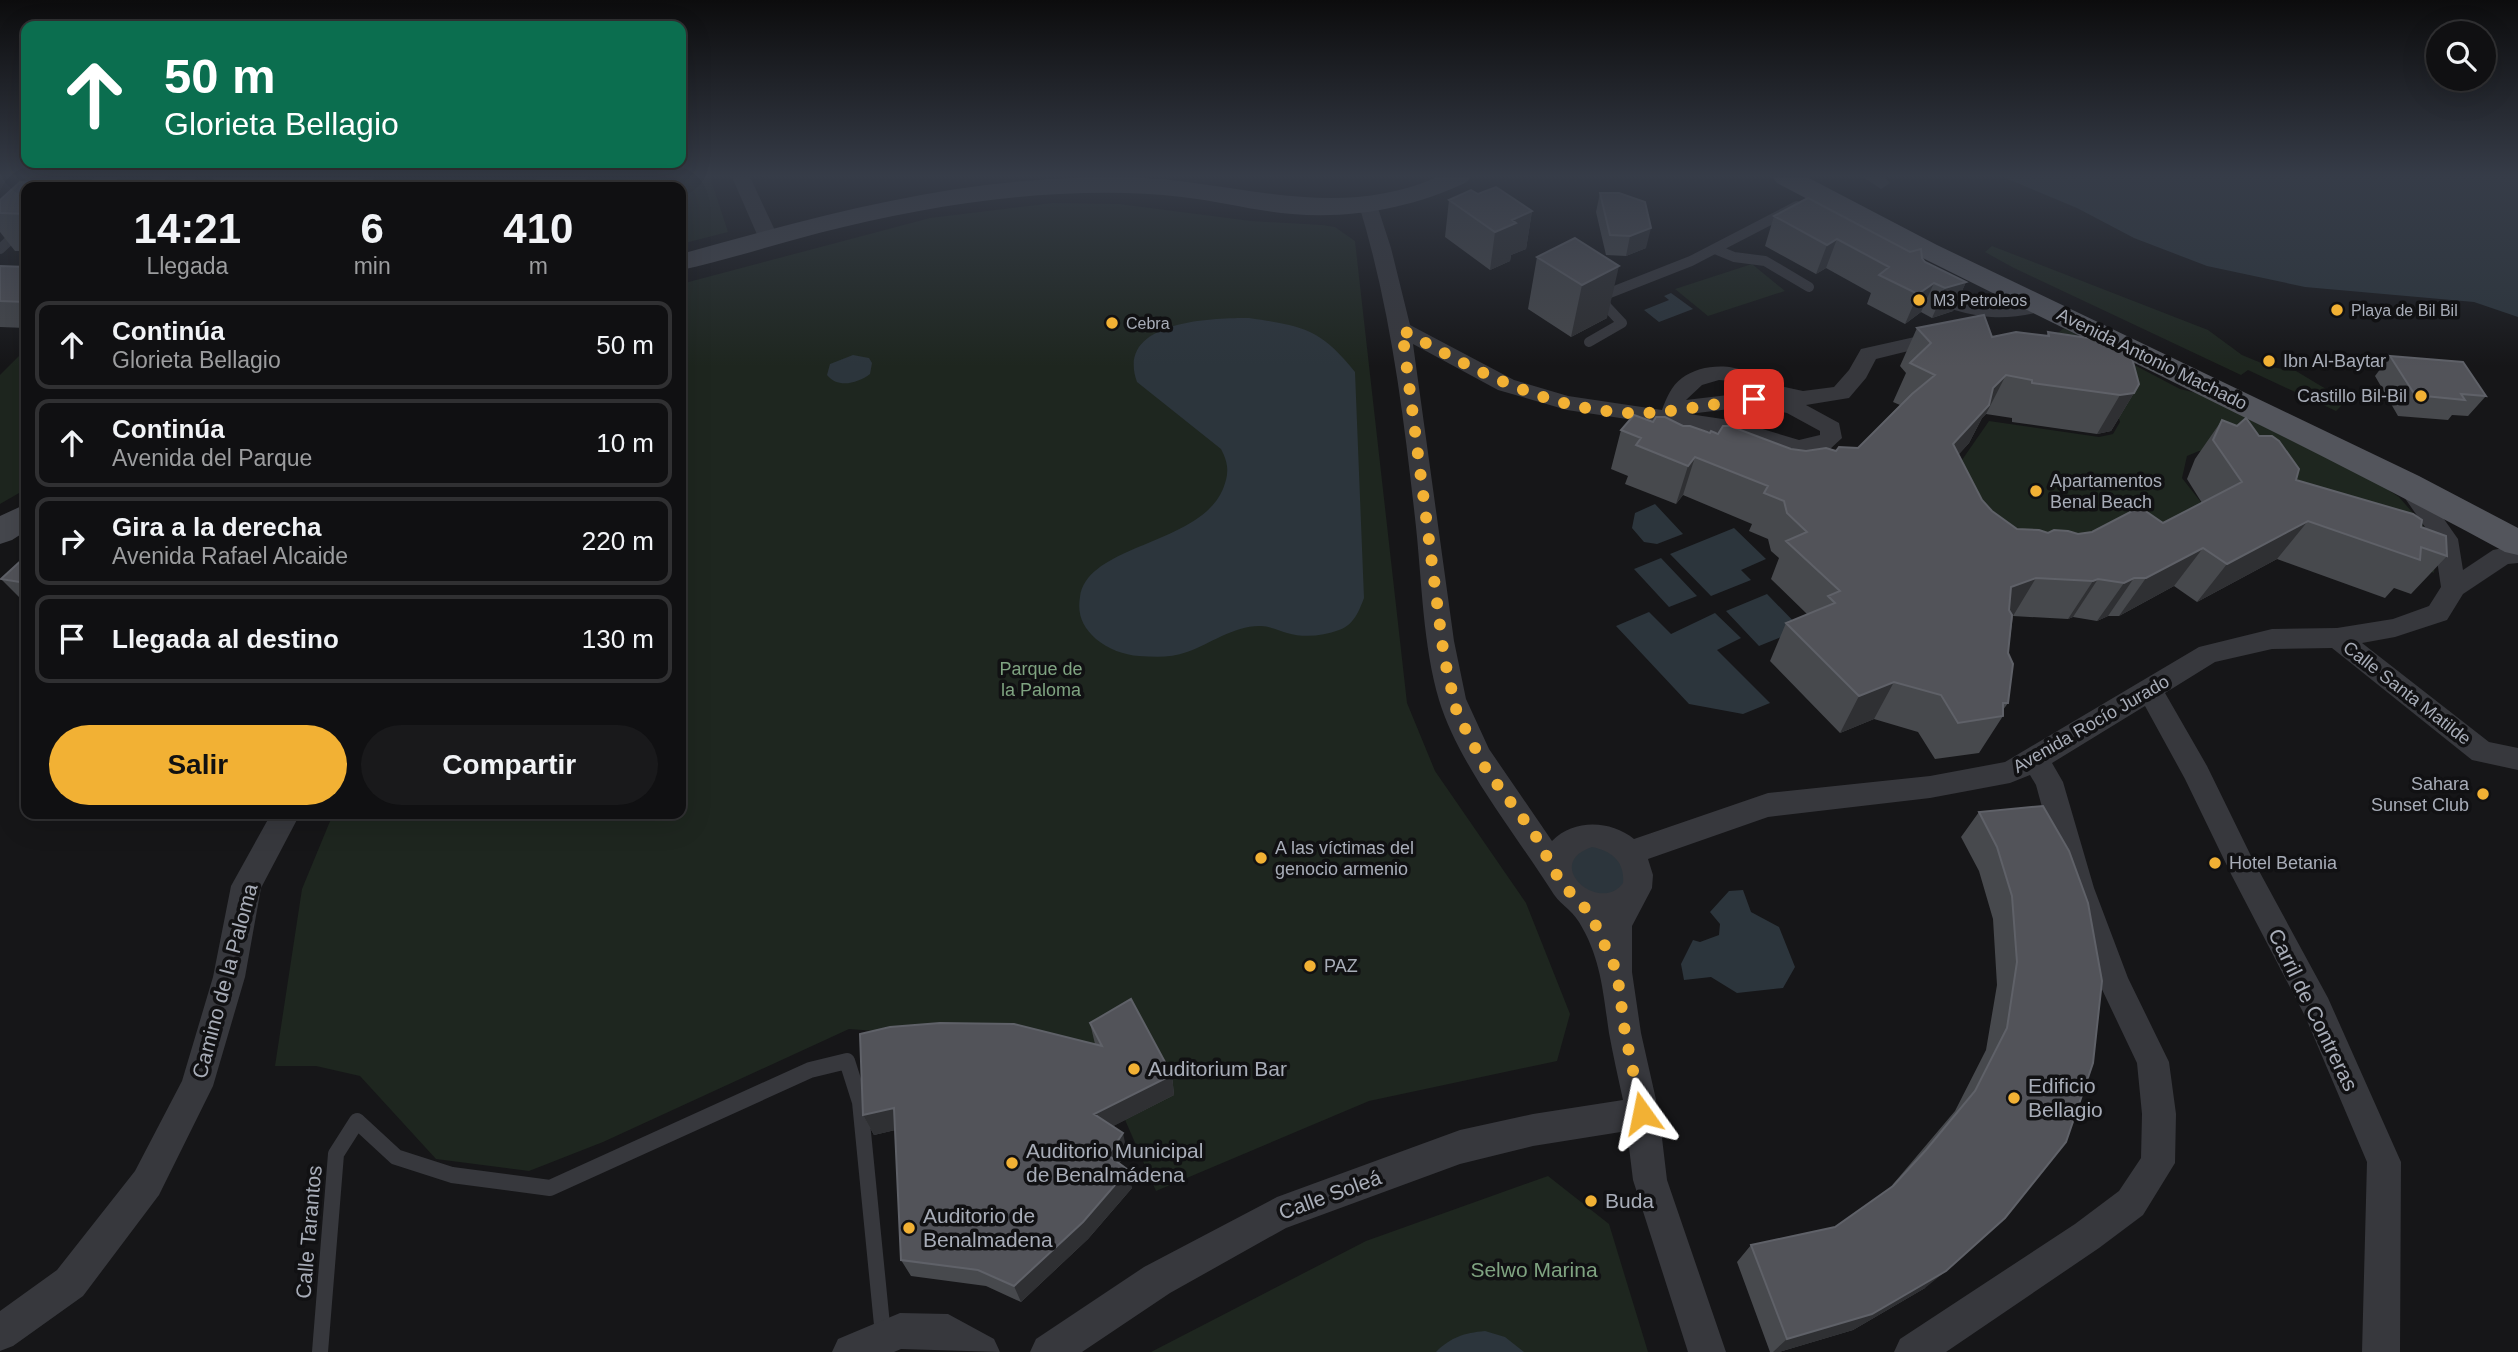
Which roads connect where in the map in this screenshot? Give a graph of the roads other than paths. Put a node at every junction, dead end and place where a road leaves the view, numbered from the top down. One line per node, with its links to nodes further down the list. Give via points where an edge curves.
1 (765, 240): 7 (street)
2 (1378, 240): 11 (street)
3 (1731, 240): 6 (lane)
4 (1894, 240): 10 (main road, Avenida Antonio Machado)
5 (1933, 240): 19 (main road, Avenida Antonio Machado)
6 (1715, 249): 8 (lane, via 1765,261); 13 (lane, via 1602,296 1622,323)
7 (686, 261)
8 (1809, 286)
9 (1930, 295): 10 (lane, via 1983,314 2009,315)
10 (2042, 306): 17 (main road, Avenida Antonio Machado)
11 (1402, 330): 16 (street, via 1506,385 1567,403); 28 (street, via 1447,668 1457,713 1487,771)
12 (1961, 333): 14 (street, via 1868,354 1841,393 1803,398)
13 (1589, 342)
14 (1755, 394): 15 (street); 15 (street, via 1744,377 1707,375 1683,388 1675,404); 16 (street, via 1818,418 1831,428 1831,438 1821,445 1797,448 1736,428)
15 (1685, 407): 16 (street)
16 (1632, 413)
17 (2407, 484): 21 (main road, Avenida Antonio Machado); 23 (street, via 2446,538)
18 (21, 518): 20 (street)
19 (2518, 525)
20 (0, 532)
21 (2518, 543)
22 (2518, 554): 23 (street, Avenida Rocío Jurado, via 2502,556)
23 (2454, 588): 24 (street, Avenida Rocío Jurado, via 2438,613 2395,628)
24 (2337, 638): 25 (street, Avenida Rocío Jurado, via 2272,639 2208,654); 26 (street, Calle Santa Matilde, via 2482,752)
25 (2150, 691): 27 (street, Avenida Rocío Jurado); 44 (street, Carril de Contreras, via 2317,1008 2384,1163)
26 (2518, 759)
27 (2035, 760): 31 (street, Avenida Rocío Jurado, via 2010,772 1930,787 1768,805); 43 (street, via 2049,782 2079,888 2114,981 2153,1062 2158,1163 2131,1203)
28 (1513, 807): 30 (street); 32 (street)
29 (283, 819): 37 (street, Camino de la Paloma, via 246,886 229,977 197,1086 147,1182 70,1283)
30 (1567, 843): 31 (street, via 1592,835); 32 (street, via 1556,861)
31 (1630, 853): 33 (street, via 1640,876)
32 (1556, 872): 34 (street)
33 (1637, 888): 34 (street, via 1620,904 1607,907); 35 (street, via 1617,925)
34 (1578, 900): 35 (street, via 1590,913)
35 (1617, 972): 36 (street)
36 (1642, 1113): 41 (street, Calle Soleá, via 1460,1147 1277,1214 1157,1280); 42 (street, via 1650,1180)
37 (0, 1334)
38 (867, 1345): 39 (lane, Calle Tarantos, via 860,1102 847,1061 810,1070 550,1188 452,1175 396,1157 357,1121 336,1154); 40 (street, via 900,1331 948,1332)
39 (320, 1352)
40 (981, 1352)
41 (1049, 1352)
42 (1707, 1352)
43 (1913, 1352)
44 (2381, 1352)

